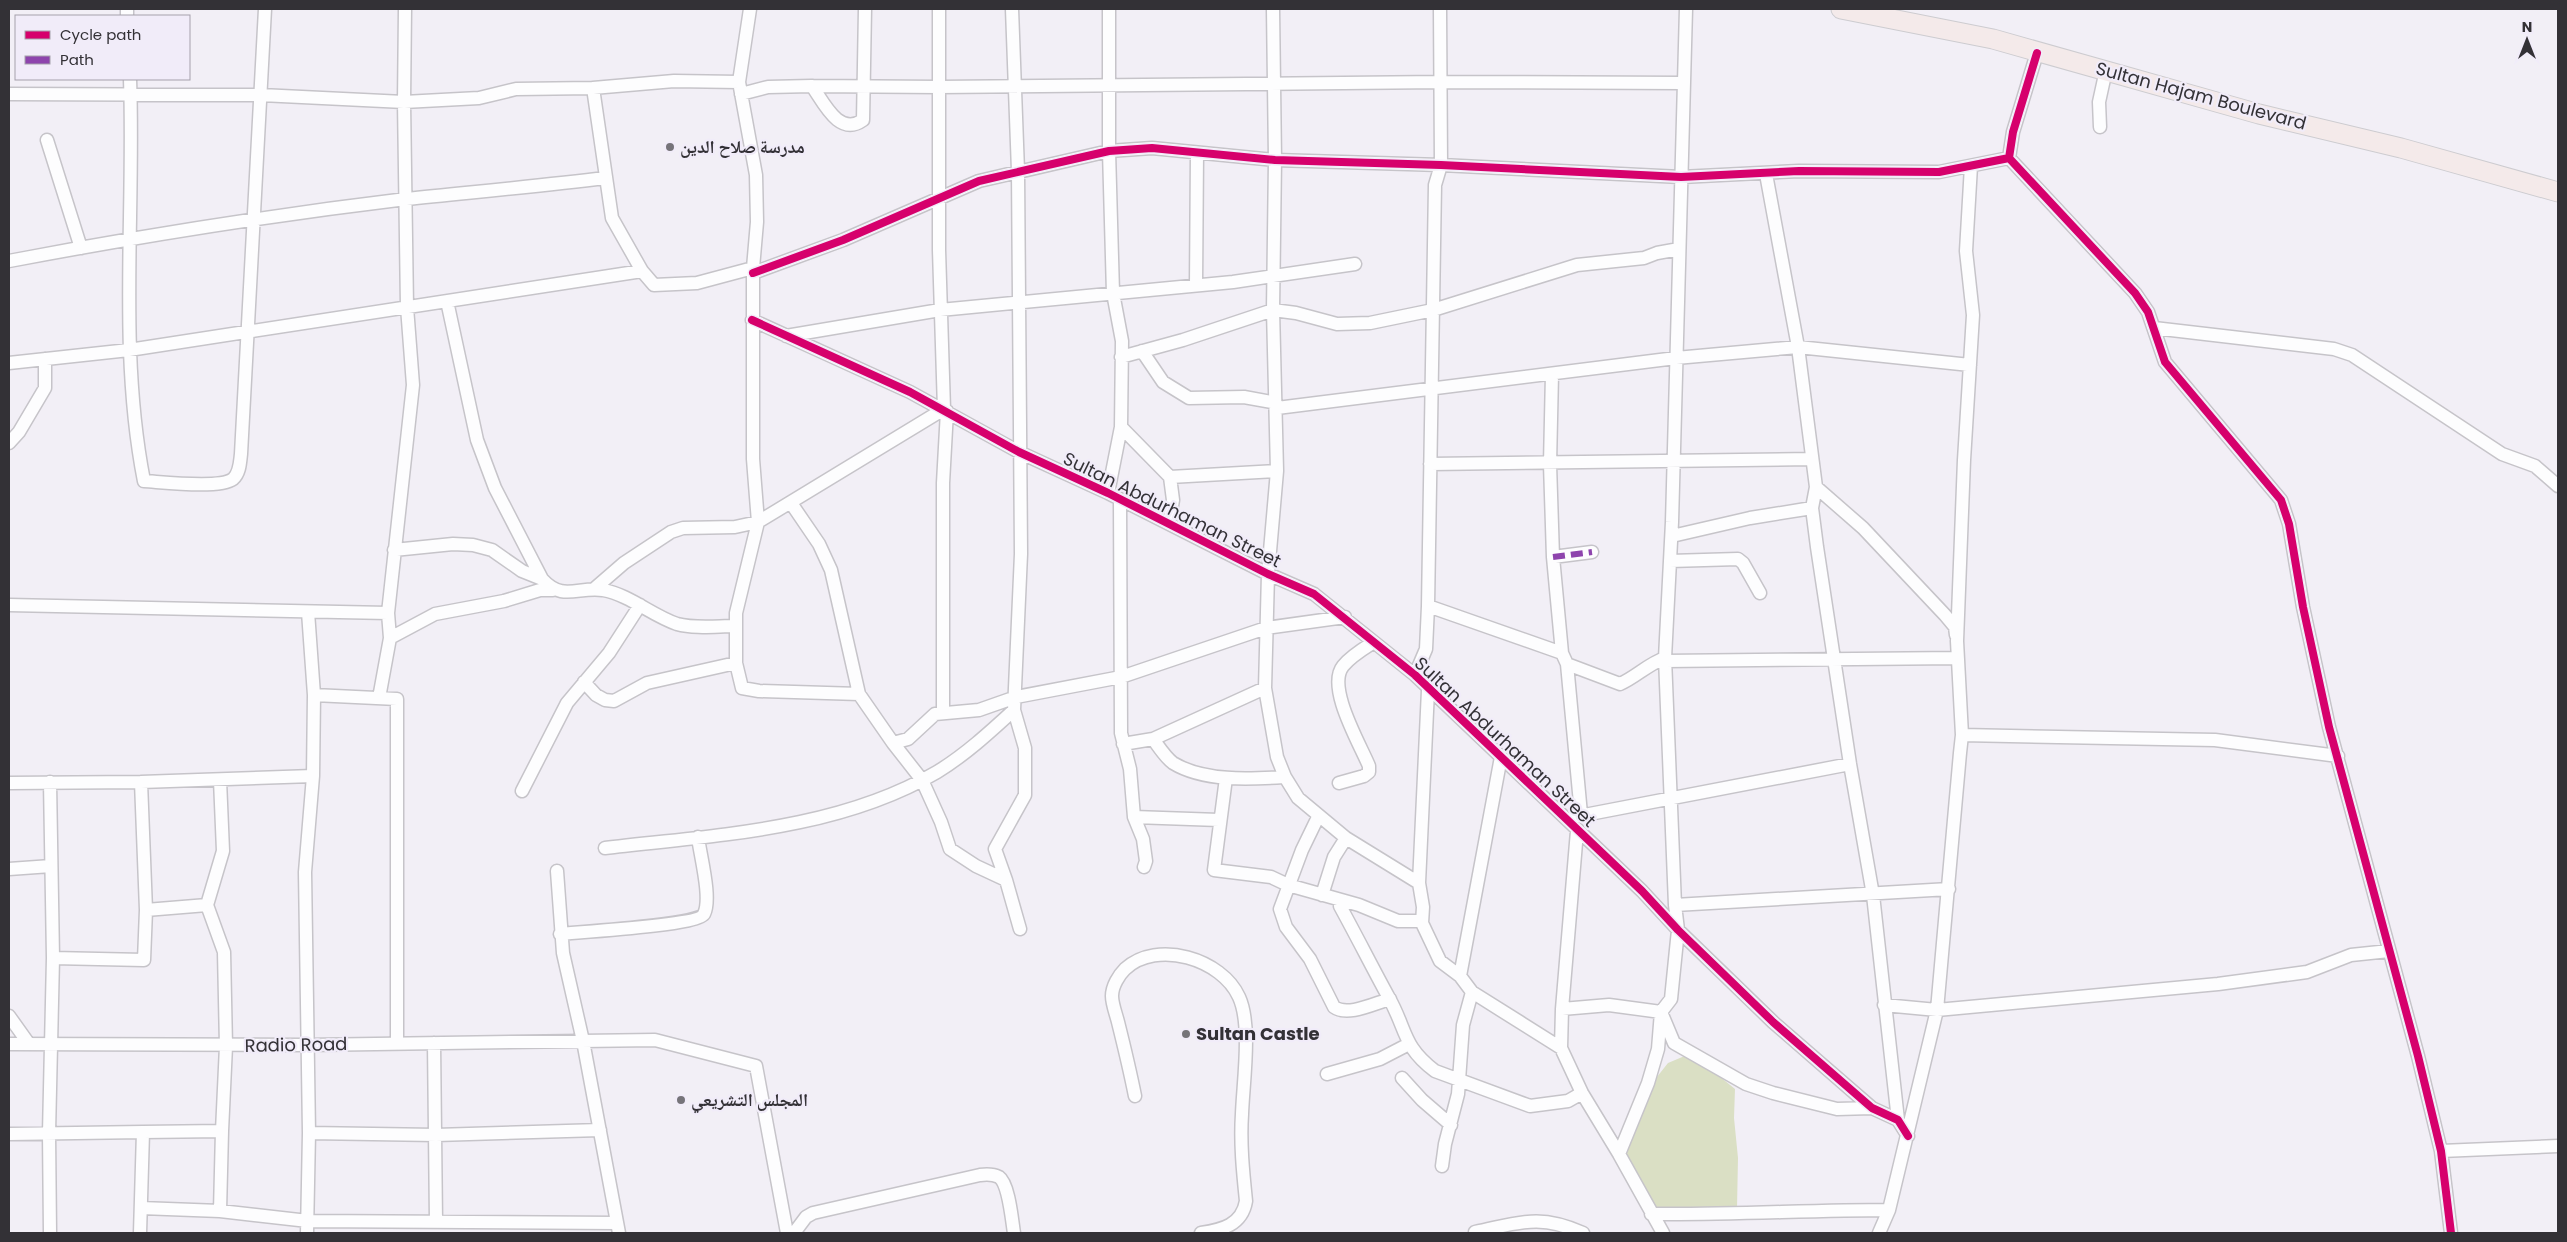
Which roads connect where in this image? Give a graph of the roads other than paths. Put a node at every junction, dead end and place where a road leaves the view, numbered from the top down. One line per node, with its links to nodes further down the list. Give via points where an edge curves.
1 (265, 9): 27 (street)
2 (405, 9): 28 (street)
3 (750, 9): 24 (street)
4 (865, 9): 21 (street)
5 (939, 9): 22 (street)
6 (1012, 9): 19 (street)
7 (1109, 9): 20 (street)
8 (1273, 9): 17 (street)
9 (1440, 9): 15 (street)
10 (1686, 9): 16 (street)
11 (1841, 9): 12 (highway, Sultan Hajam Boulevard, via 1933,26)
12 (2037, 53): 13 (highway, Sultan Hajam Boulevard); 33 (street, via 2013,132)
13 (2106, 70): 29 (street, via 2100,102); 41 (highway, Sultan Hajam Boulevard, via 2259,114 2401,148)
14 (130, 80): 26 (street)
15 (1441, 82): 16 (street); 17 (street); 35 (street)
16 (1683, 83): 39 (street)
17 (1273, 84): 20 (street); 34 (street)
18 (812, 86): 21 (street); 21 (street, via 837,121 847,126 863,120); 24 (street)
19 (1015, 86): 20 (street); 22 (street); 37 (street)
20 (1110, 86): 31 (street)
21 (866, 87): 22 (street)
22 (939, 87): 43 (street)
23 (593, 88): 24 (street, via 674,81); 28 (street, via 516,89 480,98); 40 (street)
24 (740, 88): 50 (street, via 756,175)
25 (9, 94): 26 (street)
26 (130, 95): 27 (street); 45 (street)
27 (261, 95): 28 (street); 44 (street)
28 (404, 102): 42 (street)
29 (2100, 127)
30 (47, 140): 46 (street)
31 (1109, 151): 32 (street, via 1152,148); 37 (street); 54 (street)
32 (1197, 153): 34 (street); 53 (street)
33 (2009, 158): 36 (street); 62 (street, via 2135,293)
34 (1275, 160): 35 (street); 52 (street)
35 (1441, 165): 39 (street); 60 (street, via 1435,185)
36 (1971, 166): 38 (street, via 1939,172 1799,171); 72 (street, via 1966,230 1973,315)
37 (1018, 171): 43 (street, via 979,181); 56 (street)
38 (1766, 174): 39 (street); 65 (street)
39 (1682, 177): 47 (street)
40 (606, 178): 42 (street); 51 (street, via 612,218)
41 (2558, 192)
42 (407, 199): 44 (street); 57 (street)
43 (939, 200): 50 (street, via 843,240); 58 (street)
44 (253, 220): 45 (street); 63 (street)
45 (130, 238): 46 (street); 66 (street)
46 (81, 248): 48 (street)
47 (1679, 250): 60 (street, via 1644,258 1577,265); 69 (street)
48 (9, 261)
49 (1355, 264): 52 (street)
50 (753, 271): 51 (street, via 697,283 654,285); 61 (street)
51 (642, 272): 55 (street)
52 (1274, 276): 53 (street); 59 (street)
53 (1196, 285): 54 (street)
54 (1113, 293): 56 (street); 68 (street, via 1122,341)
55 (447, 301): 57 (street); 101 (street, via 477,440 494,488)
56 (1017, 302): 58 (street); 80 (street)
57 (407, 307): 63 (street); 96 (street, via 413,385)
58 (940, 310): 64 (street); 76 (street)
59 (1273, 310): 60 (street, via 1350,325); 67 (street); 75 (street)
60 (1434, 310): 74 (street)
61 (752, 320): 64 (street, Sultan Abdurhaman Street); 93 (street, via 753,469)
62 (2154, 328): 87 (street, via 2334,349 2352,355 2502,454 2535,466); 136 (street, via 2165,362 2281,500 2289,524 2303,607)
63 (248, 332): 66 (street); 66 (street, via 239,469 232,479 219,484 144,481 134,425)
64 (786, 336): 76 (street, Sultan Abdurhaman Street)
65 (1798, 348): 69 (street); 72 (street); 81 (street)
66 (129, 350): 70 (street)
67 (1142, 351): 68 (street); 75 (street, via 1163,382 1189,398 1244,397 1272,402)
68 (1121, 357): 77 (street)
69 (1676, 358): 73 (street); 82 (street)
70 (45, 359): 71 (street); 78 (street, via 46,388)
71 (9, 363)
72 (1970, 364): 114 (street)
73 (1552, 374): 74 (street); 84 (street)
74 (1431, 387): 75 (street); 83 (street)
75 (1277, 408): 85 (street)
76 (945, 410): 80 (street, Sultan Abdurhaman Street); 91 (street); 131 (street)
77 (1121, 428): 86 (street); 89 (street)
78 (14, 432): 79 (street)
79 (9, 443)
80 (1019, 452): 89 (street, Sultan Abdurhaman Street); 128 (street, via 1021,554)
81 (1811, 459): 82 (street); 88 (street)
82 (1673, 462): 84 (street); 95 (street)
83 (1430, 464): 84 (street); 107 (street)
84 (1550, 464): 98 (street)
85 (1277, 471): 86 (street); 100 (street)
86 (1170, 477): 94 (street, via 1173,500)
87 (2558, 486)
88 (1816, 487): 92 (street); 114 (street, via 1863,528 1945,615 1954,627)
89 (1108, 493): 90 (street, Sultan Abdurhaman Street)
90 (1120, 500): 94 (street, Sultan Abdurhaman Street); 122 (street)
91 (790, 503): 93 (street); 126 (street, via 819,544 832,570)
92 (1812, 508): 95 (street); 119 (street)
93 (758, 522): 102 (street, via 735,527 683,528 672,532 624,563); 111 (street)
94 (1169, 524): 100 (street, Sultan Abdurhaman Street)
95 (1672, 536): 99 (street)
96 (394, 550): 101 (street, via 453,544 474,546 492,550 522,571); 109 (street)
97 (1592, 552): 98 (street)
98 (1553, 557): 116 (street)
99 (1670, 562): 104 (street, via 1738,559); 118 (street)
100 (1268, 574): 110 (street, Sultan Abdurhaman Street, via 1314,594); 112 (street)
101 (542, 580): 103 (street)
102 (594, 589): 103 (street, via 565,593); 106 (street, via 615,593)
103 (553, 590): 113 (street, via 540,590 504,601 435,614)
104 (1760, 593)
105 (9, 605): 108 (street)
106 (640, 605): 111 (street, via 678,624); 123 (street, via 609,653)
107 (1428, 606): 116 (street); 121 (street, via 1426,649)
108 (308, 612): 109 (street); 127 (street)
109 (388, 612): 113 (street)
110 (1345, 617): 112 (street); 115 (street, Sultan Abdurhaman Street)
111 (735, 626): 120 (street)
112 (1266, 628): 122 (street); 124 (street)
113 (390, 638): 129 (street)
114 (1957, 641): 117 (street)
115 (1374, 642): 121 (street, Sultan Abdurhaman Street); 147 (street, via 1342,667 1338,676 1344,710 1369,766 1369,772 1364,776)
116 (1565, 658): 118 (street, via 1620,684 1654,662); 150 (street)
117 (1958, 658): 119 (street); 132 (street)
118 (1665, 660): 119 (street); 149 (street)
119 (1835, 660): 138 (street)
120 (736, 663): 123 (street, via 647,683 614,701 596,695); 126 (street, via 742,688)
121 (1415, 676): 125 (street, Sultan Abdurhaman Street)
122 (1121, 677): 128 (street); 135 (street)
123 (584, 682): 148 (street, via 567,703)
124 (1265, 688): 133 (street); 140 (street, via 1277,757)
125 (1428, 690): 137 (street, Sultan Abdurhaman Street); 164 (street)
126 (859, 694): 134 (street)
127 (314, 695): 129 (street); 139 (street)
128 (1016, 697): 130 (street); 131 (street, via 979,710)
129 (380, 698): 192 (street, via 397,699)
130 (1014, 710): 143 (street, via 957,759); 163 (street, via 1025,748 1025,795 995,849)
131 (943, 712): 134 (street, via 935,714 908,739)
132 (1962, 735): 136 (street, via 2215,740); 166 (street)
133 (1153, 739): 135 (street); 141 (street, via 1172,762)
134 (893, 743): 143 (street)
135 (1123, 744): 151 (street, via 1130,769)
136 (2338, 756): 177 (street)
137 (1501, 757): 153 (street, Sultan Abdurhaman Street); 179 (street)
138 (1850, 764): 149 (street); 168 (street)
139 (313, 776): 142 (street); 195 (street, via 305,872)
140 (1285, 777): 141 (street); 152 (street, via 1298,798)
141 (1226, 778): 154 (street)
142 (220, 780): 145 (street); 170 (street, via 223,851)
143 (922, 780): 156 (street, via 886,797 836,812 771,827); 163 (street, via 950,849)
144 (50, 782): 145 (street); 146 (street); 159 (street)
145 (141, 782): 172 (street)
146 (9, 783)
147 (1339, 783)
148 (522, 791)
149 (1670, 798): 150 (street); 171 (street)
150 (1581, 814): 153 (street)
151 (1134, 817): 154 (street); 160 (street, via 1143,839)
152 (1318, 817): 157 (street); 165 (street)
153 (1567, 819): 155 (street, Sultan Abdurhaman Street)
154 (1220, 820): 165 (street, via 1214,870 1256,874)
155 (1577, 831): 175 (street, Sultan Abdurhaman Street, via 1642,891); 183 (street)
156 (698, 837): 158 (street); 176 (street, via 707,899 702,917 678,923)
157 (1346, 838): 164 (street); 167 (street, via 1334,857)
158 (605, 848)
159 (51, 866): 161 (street); 178 (street)
160 (1144, 867)
161 (9, 869)
162 (557, 871): 176 (street)
163 (1006, 880): 174 (street)
164 (1419, 883): 173 (street)
165 (1288, 885): 167 (street); 181 (street, via 1280,909 1282,918 1310,959 1334,1007 1347,1011)
166 (1949, 889): 168 (street); 184 (street)
167 (1322, 895): 169 (street)
168 (1873, 895): 171 (street); 182 (street)
169 (1340, 900): 173 (street, via 1398,921); 181 (street, via 1340,906)
170 (207, 905): 172 (street); 194 (street, via 224,952)
171 (1675, 905): 175 (street)
172 (146, 910): 178 (street, via 144,960)
173 (1422, 923): 179 (street, via 1440,960)
174 (1020, 929)
175 (1678, 930): 185 (street, via 1671,999); 202 (street, Sultan Abdurhaman Street, via 1773,1022)
176 (560, 934): 187 (street)
177 (2389, 951): 184 (street, via 2351,955 2307,972); 214 (street)
178 (53, 958): 191 (street)
179 (1460, 976): 180 (street)
180 (1472, 992): 196 (street); 199 (street, via 1463,1025)
181 (1390, 998): 193 (street)
182 (1884, 1005): 184 (street); 203 (street)
183 (1562, 1009): 185 (street, via 1609,1005); 196 (street)
184 (1937, 1010): 212 (street)
185 (1661, 1012): 202 (street, via 1674,1043 1746,1084 1837,1109); 215 (street, via 1658,1049 1648,1083)
186 (9, 1016): 190 (street)
187 (583, 1041): 188 (street, Radio Road); 205 (street); 228 (street, Radio Road, via 655,1040 756,1066)
188 (434, 1043): 192 (street, Radio Road); 211 (street)
189 (9, 1044): 190 (street, Radio Road)
190 (29, 1044): 191 (street, Radio Road)
191 (52, 1044): 194 (street, Radio Road); 208 (street)
192 (397, 1044): 195 (street, Radio Road)
193 (1409, 1044): 197 (street, via 1380,1058); 199 (street, via 1435,1071)
194 (226, 1046): 195 (street, Radio Road); 206 (street)
195 (308, 1046): 209 (street)
196 (1561, 1048): 200 (street)
197 (1327, 1074)
198 (1402, 1078): 204 (street)
199 (1459, 1081): 200 (street, via 1530,1106 1568,1101); 204 (street)
200 (1582, 1093): 215 (street)
201 (1135, 1096): 231 (street, via 1112,995 1119,976 1129,965 1144,957 1160,954 1193,959 1209,966 1226,979 1238,995 1243,1011 1242,1160 1246,1201 1244,1212 1235,1223)
202 (1872, 1108): 203 (street, Sultan Abdurhaman Street)
203 (1898, 1120): 212 (street)
204 (1451, 1125): 216 (street)
205 (600, 1130): 211 (street); 224 (street)
206 (222, 1131): 207 (street); 219 (street)
207 (142, 1132): 208 (street); 217 (street)
208 (48, 1133): 210 (street); 226 (street)
209 (309, 1133): 211 (street); 222 (street)
210 (9, 1134)
211 (436, 1134): 221 (street)
212 (1908, 1136): 218 (street)
213 (2558, 1146): 214 (street)
214 (2441, 1151): 235 (street)
215 (1619, 1154): 220 (street)
216 (1442, 1166)
217 (141, 1208): 219 (street); 227 (street)
218 (1889, 1210): 220 (street); 234 (street)
219 (220, 1211): 222 (street)
220 (1651, 1214): 233 (street)
221 (436, 1222): 222 (street); 223 (street)
222 (307, 1227)
223 (491, 1228): 224 (street)
224 (618, 1228)
225 (1475, 1232): 232 (street, via 1529,1220 1558,1223)
226 (50, 1233)
227 (140, 1233)
228 (787, 1233)
229 (794, 1233): 230 (street, via 813,1212 980,1174 1001,1178)
230 (1014, 1233)
231 (1205, 1233)
232 (1584, 1233)
233 (1663, 1233)
234 (1879, 1233)
235 (2451, 1233)

